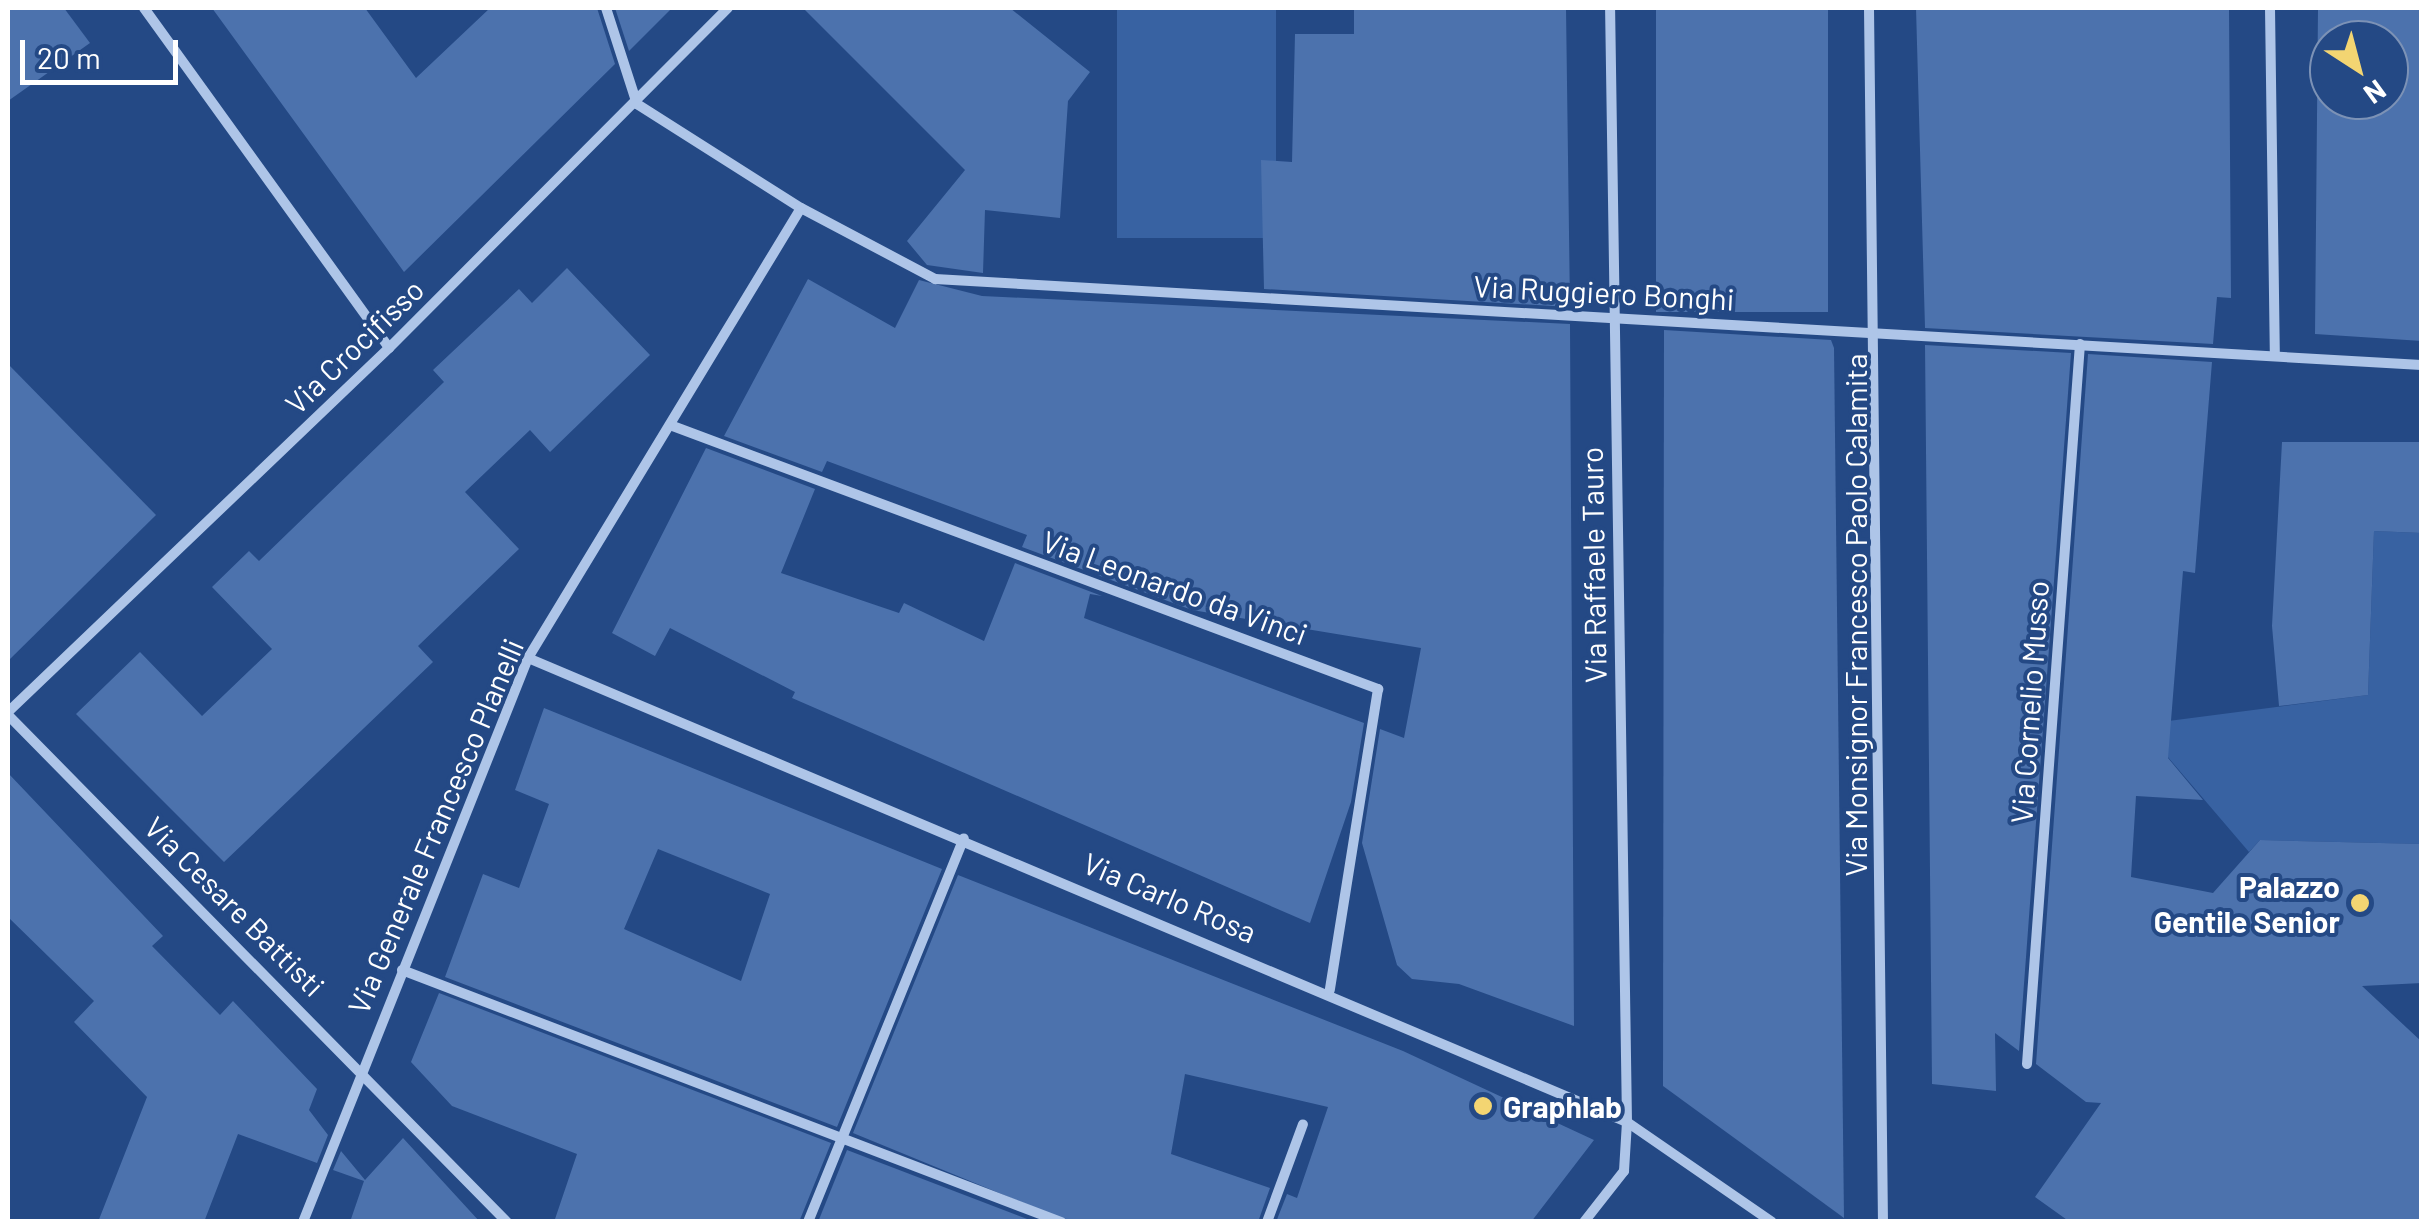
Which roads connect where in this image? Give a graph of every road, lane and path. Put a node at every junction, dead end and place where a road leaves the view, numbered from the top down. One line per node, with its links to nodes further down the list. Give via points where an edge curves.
1 (144, 8): 12 (street)
2 (606, 8): 7 (street)
3 (728, 8): 7 (street, Via Crocifisso)
4 (1610, 8): 9 (street, Via Raffaele Tauro)
5 (1869, 8): 10 (street, Via Monsignor Francesco Paolo Calamita)
6 (2270, 8): 13 (street)
7 (637, 104): 8 (street, Via Ruggiero Bonghi); 12 (street, Via Crocifisso)
8 (801, 208): 9 (street, Via Ruggiero Bonghi, via 935,279); 15 (street, Via Generale Francesco Planelli)
9 (1613, 318): 10 (street, Via Ruggiero Bonghi); 23 (street, Via Raffaele Tauro)
10 (1878, 332): 11 (street, Via Ruggiero Bonghi); 33 (street, Via Monsignor Francesco Paolo Calamita)
11 (2080, 344): 13 (street, Via Ruggiero Bonghi); 21 (street, Via Cornelio Musso)
12 (389, 348): 17 (street, Via Crocifisso)
13 (2275, 356): 14 (street, Via Ruggiero Bonghi)
14 (2422, 365)
15 (670, 426): 16 (street, Via Generale Francesco Planelli); 20 (street, Via Leonardo da Vinci, via 1378,690)
16 (528, 658): 18 (street, Via Carlo Rosa); 19 (street, Via Generale Francesco Planelli)
17 (8, 714): 22 (street, Via Cesare Battisti)
18 (964, 838): 20 (street, Via Carlo Rosa); 25 (street)
19 (402, 970): 22 (street, Via Generale Francesco Planelli); 25 (street)
20 (1330, 990): 23 (street, Via Carlo Rosa)
21 (2027, 1064)
22 (362, 1067): 26 (street, Via Generale Francesco Planelli); 27 (street, Via Cesare Battisti)
23 (1627, 1122): 31 (street, Via Raffaele Tauro, via 1624,1171); 32 (street, Via Carlo Rosa)
24 (1303, 1124): 30 (street)
25 (842, 1138): 28 (street); 29 (street)
26 (303, 1222)
27 (507, 1222)
28 (808, 1222)
29 (1061, 1222)
30 (1267, 1222)
31 (1584, 1222)
32 (1772, 1222)
33 (1883, 1222)

